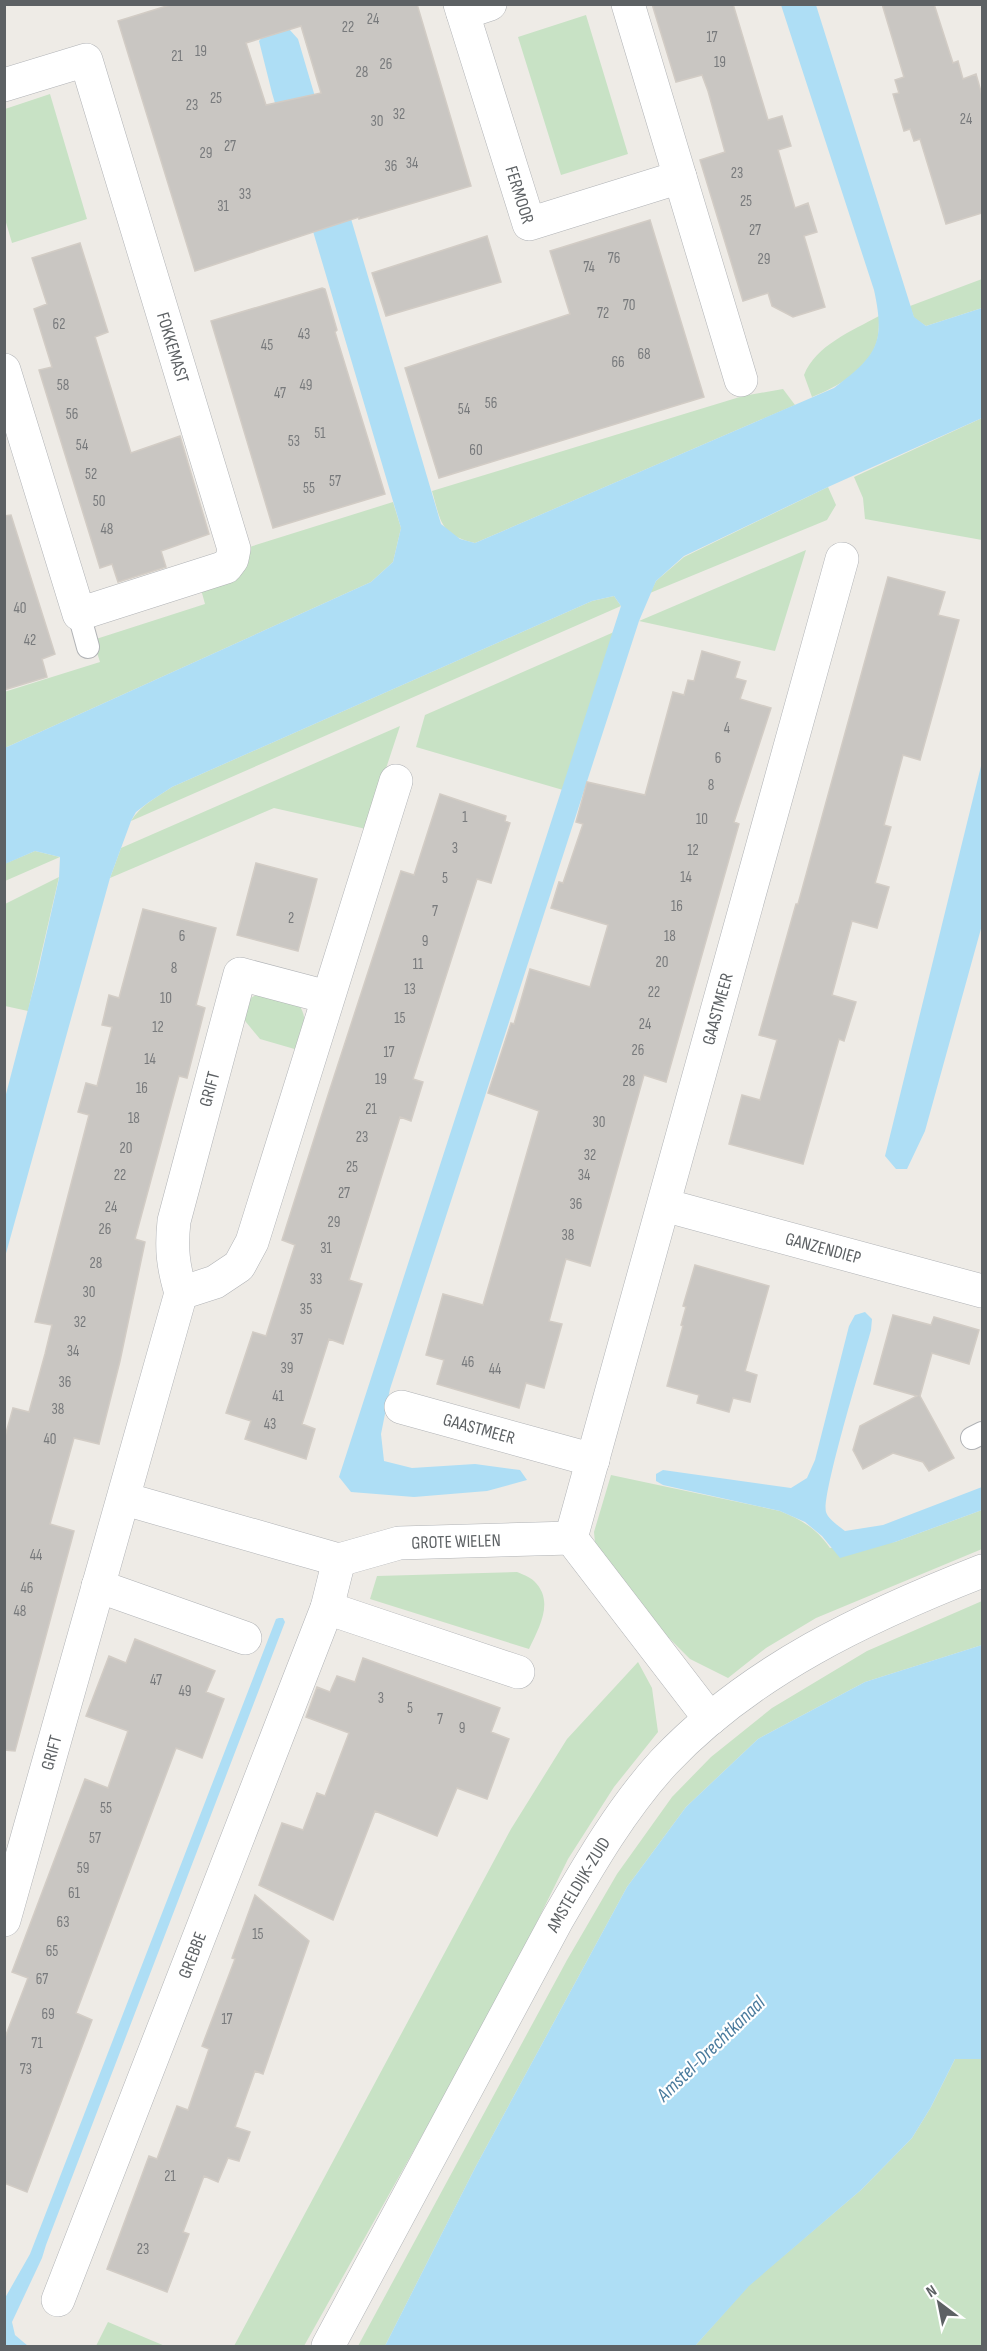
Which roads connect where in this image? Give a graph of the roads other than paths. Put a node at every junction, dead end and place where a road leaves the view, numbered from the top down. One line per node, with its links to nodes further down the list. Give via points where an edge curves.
1 (628, 4): 4 (street)
2 (471, 7): 4 (street, FERMOOR, via 529,224)
3 (4, 86): 8 (street, FOKKEMAST, via 86,60 234,549 226,567)
4 (680, 177): 6 (street)
5 (4, 370): 8 (street)
6 (741, 380)
7 (842, 559): 12 (street, GAASTMEER)
8 (79, 614): 9 (lane)
9 (88, 647)
10 (396, 781): 11 (street)
11 (327, 997): 14 (street, via 252,1242 239,1266 215,1282); 14 (street, GRIFT, via 240,974 174,1221 173,1266)
12 (664, 1205): 13 (street, GANZENDIEP); 16 (street, GAASTMEER)
13 (982, 1290)
14 (181, 1293): 17 (street, GRIFT)
15 (401, 1407): 16 (street, GAASTMEER)
16 (593, 1460): 18 (street, GAASTMEER)
17 (125, 1499): 19 (street); 21 (street, GRIFT)
18 (572, 1538): 19 (street, GROTE WIELEN, via 399,1543); 25 (street)
19 (339, 1560): 22 (street, GREBBE)
20 (982, 1571): 25 (street, AMSTELDIJK-ZUID, via 819,1644)
21 (98, 1586): 23 (street); 26 (street, GRIFT)
22 (327, 1608): 24 (street); 27 (street, GREBBE)
23 (245, 1638)
24 (518, 1672)
25 (710, 1719): 28 (street, AMSTELDIJK-ZUID, via 650,1779 595,1854)
26 (4, 1920)
27 (58, 2300)
28 (328, 2346)

